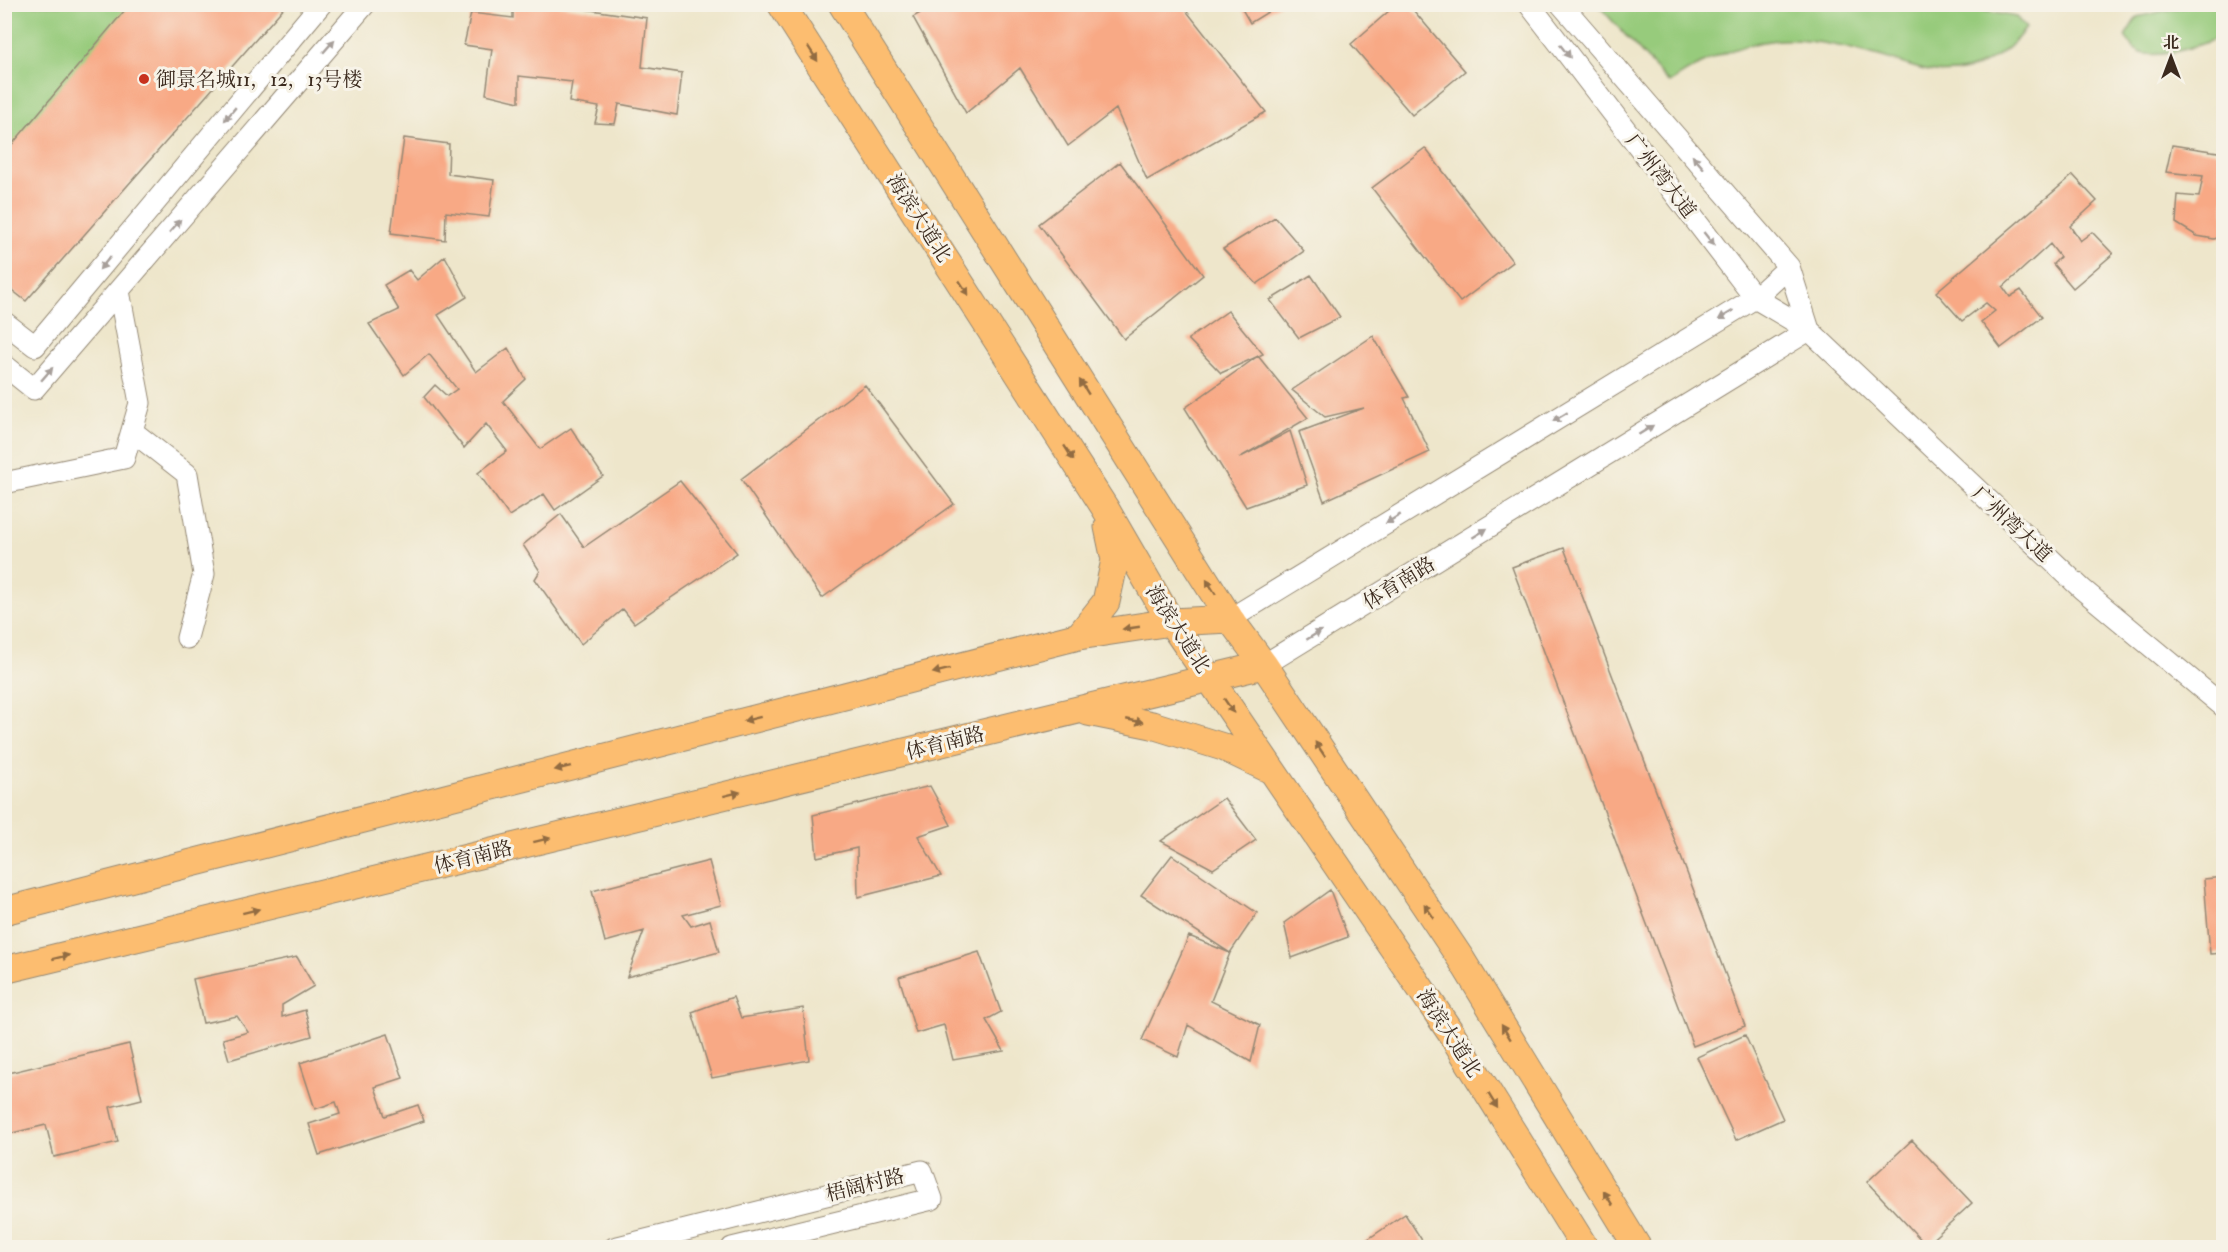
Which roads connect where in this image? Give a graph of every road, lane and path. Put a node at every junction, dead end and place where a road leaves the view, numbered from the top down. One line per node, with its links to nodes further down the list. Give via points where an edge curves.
1 (321, 4): 10 (street, one-way to 10, via 35,346)
2 (365, 4): 8 (street, one-way to 2)
3 (781, 4): 15 (main road, 海滨大道北, one-way to 15)
4 (842, 4): 16 (main road, one-way to 4)
5 (1529, 4): 9 (street, 广州湾大道, one-way to 9)
6 (1561, 4): 7 (street, 广州湾大道, one-way to 6)
7 (1789, 267): 9 (street); 11 (street, 广州湾大道)
8 (119, 291): 12 (street, one-way to 8, via 34,389); 13 (street, via 140,403)
9 (1755, 298): 11 (street, 广州湾大道); 16 (street, one-way to 16)
10 (4, 322)
11 (1809, 330): 20 (street, 体育南路, one-way to 11); 22 (street, 广州湾大道, via 2082,590)
12 (4, 365)
13 (132, 431): 14 (street, via 124,458); 19 (street, via 187,474 204,574)
14 (4, 483)
15 (1104, 508): 17 (main road, 海滨大道北); 18 (main road, via 1116,560 1106,602)
16 (1230, 619): 17 (main road); 20 (main road)
17 (1171, 622): 18 (main road, one-way to 18); 21 (main road, 海滨大道北)
18 (1078, 636): 25 (main road, one-way to 25)
19 (187, 638)
20 (1264, 665): 21 (main road, 体育南路); 30 (main road, one-way to 20, via 1461,959)
21 (1210, 678): 23 (main road, 体育南路); 24 (main road, 海滨大道北, one-way to 24)
22 (2223, 707)
23 (1078, 711): 24 (main road, one-way to 24, via 1152,724 1227,748); 26 (main road, 体育南路, one-way to 23)
24 (1273, 771): 29 (main road, 海滨大道北, one-way to 29, via 1451,1034)
25 (4, 911)
26 (4, 970)
27 (614, 1248): 28 (street, 梧阔村路, via 922,1170 932,1199)
28 (732, 1248)
29 (1585, 1248)
30 (1638, 1248)

